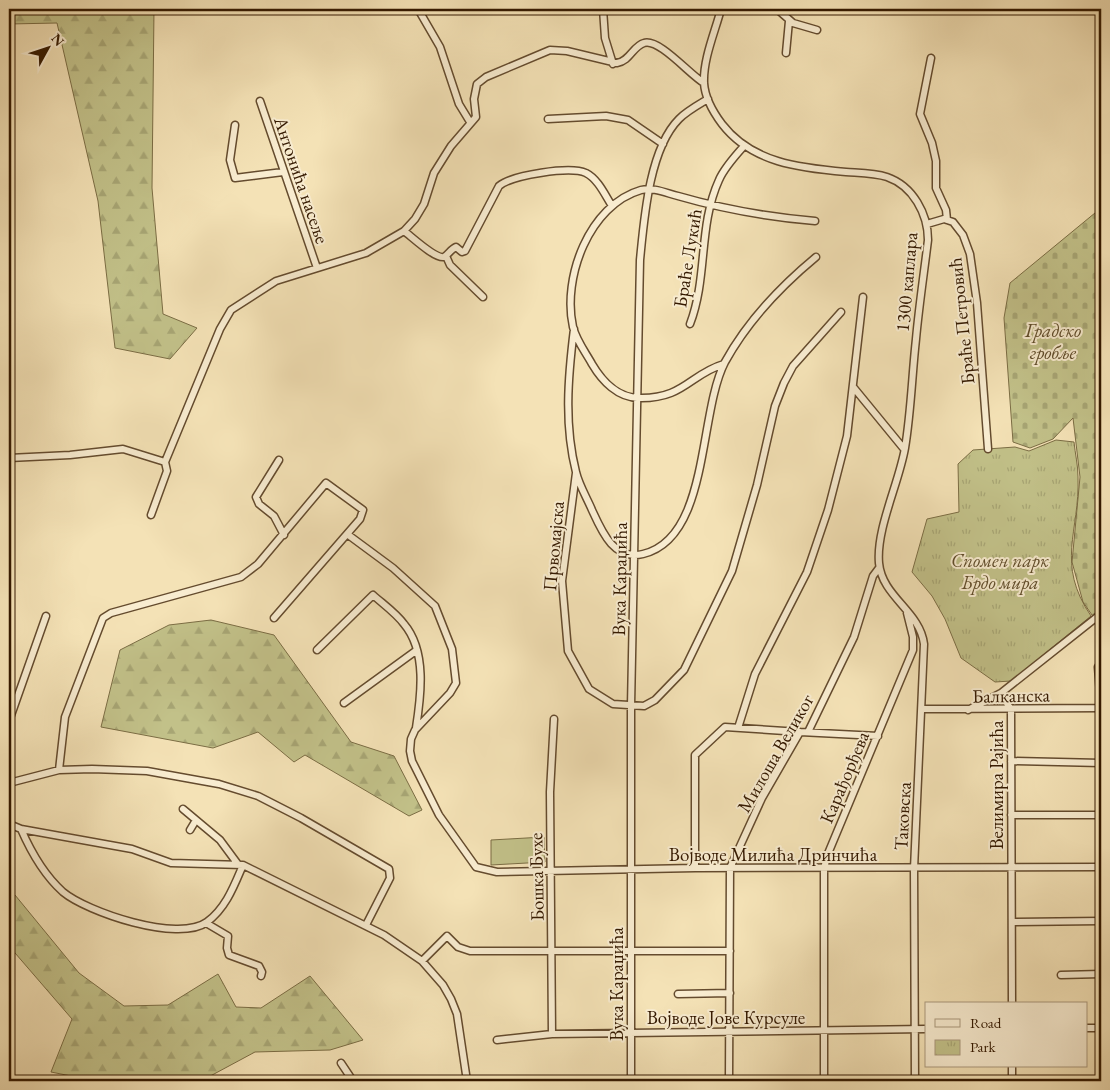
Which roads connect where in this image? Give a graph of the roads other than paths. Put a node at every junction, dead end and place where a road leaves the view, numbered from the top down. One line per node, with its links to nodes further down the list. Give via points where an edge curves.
1 (418, 9): 14 (street, via 440,47 459,104)
2 (603, 9): 9 (street, via 605,38)
3 (721, 9): 10 (street)
4 (777, 9): 5 (street)
5 (789, 20): 6 (street); 7 (street)
6 (817, 30)
7 (786, 53)
8 (930, 58): 22 (street, via 920,114 932,143 936,188)
9 (613, 64): 10 (street, via 622,62 643,43 653,43); 14 (street, via 567,51 542,52 476,84 476,117)
10 (704, 83): 11 (street, 1300 каплара)
11 (708, 99): 16 (street, Вука Караџића, via 678,120); 17 (street, 1300 каплара, via 726,129)
12 (260, 101): 18 (street, Антонића насеље)
13 (548, 119): 16 (street, via 606,116 628,120)
14 (470, 122): 25 (street, via 442,159 424,204)
15 (235, 125): 18 (street, via 230,160 235,178)
16 (663, 144): 19 (street, Вука Караџића)
17 (744, 146): 21 (street, Браће Лукић, via 720,178); 24 (street, 1300 каплара, via 791,166 892,179 912,195)
18 (283, 172): 28 (street, Антонића насеље)
19 (650, 188): 20 (street, via 622,198); 21 (street); 36 (street, Вука Караџића, via 638,287)
20 (612, 206): 26 (street, via 596,180 580,171 506,180 499,186 465,251 456,247); 33 (street, via 591,231 574,269 571,315)
21 (710, 206): 23 (street, via 767,217); 32 (street, Браће Лукић, via 704,230 698,304)
22 (947, 220): 24 (street); 38 (street, Браће Петровић, via 955,224 963,235 973,266)
23 (815, 221)
24 (927, 224): 37 (street, 1300 каплара)
25 (404, 231): 26 (street, via 435,255); 28 (street, via 366,253)
26 (446, 256): 29 (street, via 450,265)
27 (816, 257): 34 (street, via 765,307)
28 (317, 268): 41 (street, via 276,282 231,310 220,329)
29 (483, 297)
30 (863, 297): 35 (street)
31 (841, 312): 58 (street, via 798,360 784,383 775,406 732,571 684,670 655,700 644,706)
32 (690, 324)
33 (574, 330): 36 (street, via 604,381 619,393); 43 (street, via 568,414)
34 (724, 364): 36 (street, via 679,391 661,397); 47 (street, via 689,508 678,531 664,546)
35 (854, 388): 37 (street); 65 (street, via 847,436 828,510 807,572 755,674)
36 (636, 398): 47 (street, Вука Караџића)
37 (904, 449): 48 (street, 1300 каплара, via 880,542)
38 (988, 449)
39 (9, 458): 41 (street, via 123,449); 42 (street)
40 (279, 460): 46 (street, via 256,497 259,504 274,516)
41 (165, 462): 44 (street, via 167,472)
42 (9, 470)
43 (576, 473): 47 (street, via 604,536 624,554); 58 (street, Првомајска, via 562,581 568,651 589,689 613,704)
44 (151, 515)
45 (347, 534): 46 (street, via 364,510 326,482); 52 (street); 66 (street, via 394,568 436,606 452,649 456,674 454,688)
46 (284, 535): 72 (street, via 258,564 241,577 111,613 103,618 65,718)
47 (634, 557): 58 (street, Вука Караџића)
48 (879, 568): 49 (street, Таковска, via 885,584); 68 (street, Милоша Великог, via 854,637)
49 (906, 610): 60 (street, Таковска, via 924,639); 69 (street, Карађорђева, via 914,647)
50 (46, 616): 64 (street)
51 (1097, 617): 56 (street, Велимира Рајића)
52 (274, 618)
53 (317, 650): 54 (street, via 373,596 405,624)
54 (417, 650): 57 (street); 66 (street, via 420,704)
55 (1101, 662): 59 (street, via 1098,667)
56 (1001, 693): 61 (street, Велимира Рајића); 62 (street)
57 (344, 703)
58 (631, 706): 89 (street, Вука Караџића)
59 (1101, 708): 61 (street, Балканска)
60 (922, 710): 62 (street, Балканска); 86 (street, Таковска)
61 (1011, 710): 62 (street, Балканска); 70 (street, Велимира Рајића)
62 (967, 711)
63 (554, 720): 88 (street, Бошка Бухе, via 550,774)
64 (9, 721)
65 (738, 728): 67 (street); 82 (street, via 725,727 695,755)
66 (415, 730): 88 (street, Војводе Милића Дринчића, via 411,739 412,762 450,832 476,867 497,872)
67 (800, 732): 68 (street, Милоша Великог); 83 (street, Милоша Великог, via 762,798)
68 (808, 732): 69 (street)
69 (878, 736): 85 (street, Карађорђева)
70 (1011, 760): 71 (street); 75 (street, Велимира Рајића)
71 (1101, 763)
72 (59, 770): 73 (street); 93 (street, via 147,771 219,784 258,796 390,869 390,878)
73 (9, 783)
74 (183, 808): 77 (street)
75 (1012, 815): 76 (street); 87 (street, Велимира Рајића)
76 (1101, 815)
77 (196, 820): 80 (street); 81 (street, via 225,845)
78 (9, 824): 79 (street)
79 (21, 829): 81 (street, via 132,849 171,863); 92 (street, via 39,865 72,899 117,918 166,928 195,927)
80 (190, 830)
81 (240, 864): 92 (street, via 225,904); 93 (street)
82 (696, 868): 83 (street, Војводе Милића Дринчића); 89 (street, Војводе Милића Дринчића)
83 (730, 868): 85 (street, Војводе Милића Дринчића); 95 (street, Милоша Великог)
84 (1101, 868): 87 (street, Војводе Милића Дринчића)
85 (824, 869): 86 (street, Војводе Милића Дринчића); 109 (street, Карађорђева)
86 (914, 869): 87 (street, Војводе Милића Дринчића); 106 (street, Таковска)
87 (1012, 869): 91 (street, Велимира Рајића)
88 (552, 870): 89 (street, Војводе Милића Дринчића); 94 (street, Бошка Бухе)
89 (631, 871): 96 (street, Вука Караџића)
90 (1101, 921): 91 (street)
91 (1012, 922): 103 (street, Велимира Рајића)
92 (206, 923): 100 (street, via 228,936 229,955 259,966)
93 (366, 925): 97 (street)
94 (552, 950): 96 (street); 97 (street, via 470,951 447,936); 111 (street, Бошка Бухе)
95 (730, 950): 96 (street); 101 (street, Милоша Великог)
96 (631, 951): 110 (street, Вука Караџића)
97 (422, 961): 117 (street, via 443,986 457,1014)
98 (1101, 974): 99 (street)
99 (1061, 975)
100 (261, 976)
101 (730, 993): 102 (street); 108 (street, Милоша Великог)
102 (678, 994)
103 (1012, 1002)
104 (1088, 1028): 105 (street)
105 (1101, 1028)
106 (915, 1029): 107 (street, Војводе Јове Курсуле); 109 (street, Војводе Јове Курсуле); 121 (street, Таковска)
107 (925, 1029)
108 (729, 1031): 109 (street, Војводе Јове Курсуле); 110 (street, Војводе Јове Курсуле); 119 (street, Милоша Великог)
109 (822, 1031): 120 (street, Карађорђева)
110 (630, 1032): 111 (street, Војводе Јове Курсуле); 118 (street, Вука Караџића)
111 (552, 1034): 112 (street, Војводе Јове Курсуле)
112 (497, 1040)
113 (341, 1063): 116 (street)
114 (1012, 1068): 122 (street)
115 (1101, 1080): 123 (street)
116 (352, 1081)
117 (467, 1081)
118 (632, 1081)
119 (729, 1081)
120 (824, 1081)
121 (915, 1081)
122 (1012, 1081)
123 (1071, 1081)

